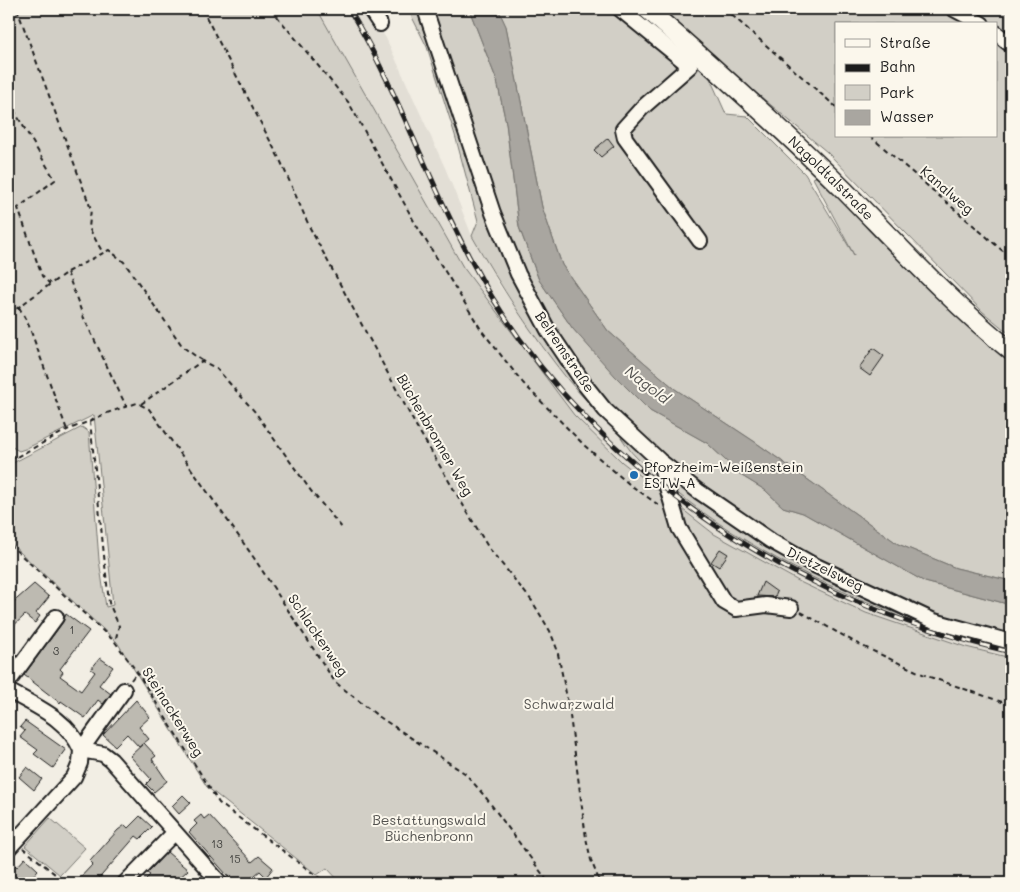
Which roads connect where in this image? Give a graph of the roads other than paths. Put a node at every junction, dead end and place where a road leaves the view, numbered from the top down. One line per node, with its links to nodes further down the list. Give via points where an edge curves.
1 (370, 9): 7 (street)
2 (425, 9): 12 (street, Belremstraße, via 490,205 518,274 559,349 596,399)
3 (620, 9): 10 (street, via 690,66 623,129 630,144)
4 (647, 9): 11 (main road, Nagoldtalstraße, via 822,169 962,310)
5 (954, 9): 6 (street)
6 (978, 22)
7 (380, 24)
8 (998, 35): 9 (street)
9 (1011, 45)
10 (700, 241)
11 (1011, 351)
12 (659, 460): 13 (street, Belremstraße, via 679,528 729,607 766,605); 15 (street, Dietzelsweg, via 765,537 812,564 934,621)
13 (792, 608)
14 (56, 617): 16 (street)
15 (1011, 642)
16 (9, 681)
17 (124, 690): 19 (street)
18 (9, 691): 19 (street, via 68,727)
19 (82, 750): 20 (street, via 103,754 111,760); 21 (street, via 74,777)
20 (175, 832): 22 (street); 23 (street)
21 (12, 845)
22 (125, 883)
23 (220, 883)

